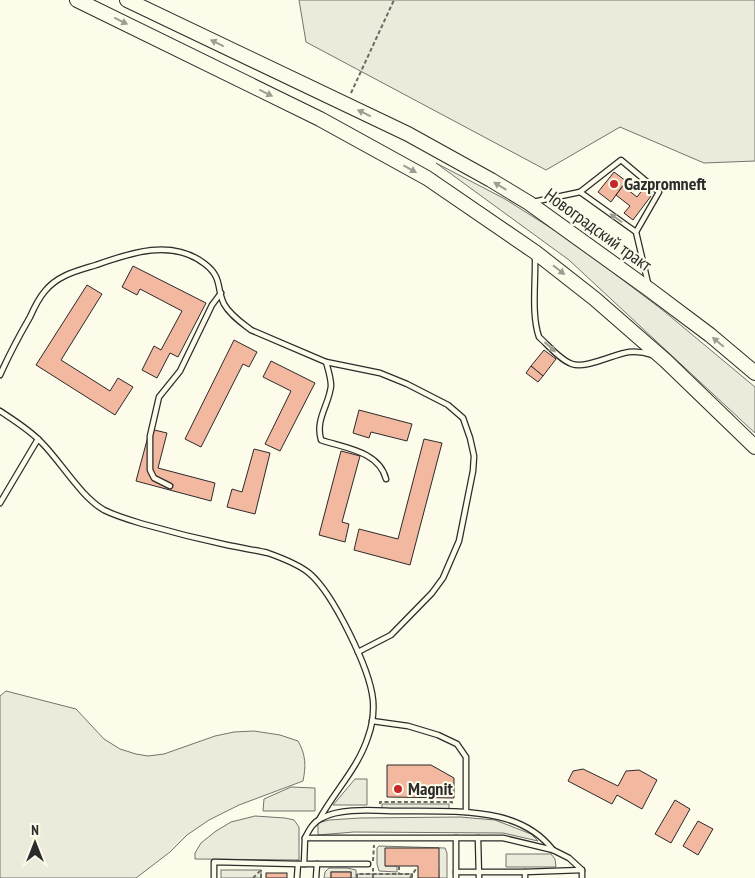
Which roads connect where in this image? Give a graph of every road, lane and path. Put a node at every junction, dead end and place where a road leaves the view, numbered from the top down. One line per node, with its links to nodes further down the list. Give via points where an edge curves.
1 (77, 0): 8 (main road, one-way to 8, via 320,119 427,178)
2 (127, 0): 4 (main road, Новоградский тракт, one-way to 2)
3 (394, 0): 4 (path)
4 (346, 105): 6 (main road, Новоградский тракт, one-way to 4, via 408,134)
5 (580, 192): 6 (lane); 7 (lane, one-way to 5); 7 (lane, via 620,160 659,192)
6 (529, 203): 9 (main road, Новоградский тракт)
7 (636, 232): 9 (lane)
8 (535, 252): 11 (main road, one-way to 11); 11 (lane, one-way to 11, via 537,331 539,337 566,361 582,365 636,351)
9 (650, 290): 13 (main road, Новоградский тракт, one-way to 9)
10 (221, 294): 12 (lane, via 228,310 252,330); 14 (lane, via 214,272 191,255 178,251 139,251 61,277 45,290); 19 (lane, via 212,305 180,371 159,397 150,436 150,470 154,478)
11 (666, 361): 17 (main road)
12 (326, 362): 18 (lane, via 331,386 319,425 321,440 360,451 376,462); 21 (lane, via 380,373 448,405 463,418 474,456 459,541 443,578 432,594 390,635)
13 (755, 373)
14 (0, 375)
15 (0, 411): 16 (lane)
16 (38, 439): 20 (lane); 21 (lane, via 80,488 103,509 156,528 268,554 308,572 330,599)
17 (755, 447)
18 (386, 479)
19 (170, 486)
20 (0, 503)
21 (358, 652): 22 (lane, via 371,686)
22 (372, 721): 31 (lane, via 408,726 457,744 466,757); 32 (lane, via 368,738 351,774)
23 (399, 798): 27 (path)
24 (431, 798): 28 (path)
25 (444, 798): 29 (path)
26 (380, 802): 27 (path)
27 (399, 802): 28 (path)
28 (431, 802): 29 (path)
29 (444, 802): 30 (path)
30 (452, 802)
31 (466, 812): 32 (lane, via 372,811 334,813); 37 (lane, via 501,817 530,829)
32 (320, 818): 33 (lane)
33 (305, 838): 34 (lane); 39 (lane)
34 (456, 838): 35 (lane); 50 (lane)
35 (478, 838): 37 (lane, via 503,838); 51 (lane)
36 (374, 845): 47 (path)
37 (554, 850): 46 (lane)
38 (298, 864): 39 (lane); 53 (lane, via 214,862); 56 (lane)
39 (304, 864): 40 (lane)
40 (316, 864): 41 (lane); 57 (lane)
41 (368, 864)
42 (399, 866): 48 (path)
43 (418, 866): 49 (path)
44 (251, 870): 45 (path)
45 (261, 870): 54 (path); 55 (path)
46 (582, 870): 52 (lane); 61 (lane)
47 (373, 874): 48 (path); 58 (path, via 357,874); 59 (path)
48 (399, 874): 49 (path)
49 (412, 874): 60 (path)
50 (456, 875): 51 (lane)
51 (479, 875): 52 (lane)
52 (525, 875)
53 (214, 878)
54 (253, 878)
55 (261, 878)
56 (297, 878)
57 (316, 878)
58 (357, 878)
59 (374, 878)
60 (411, 878)
61 (582, 878)

